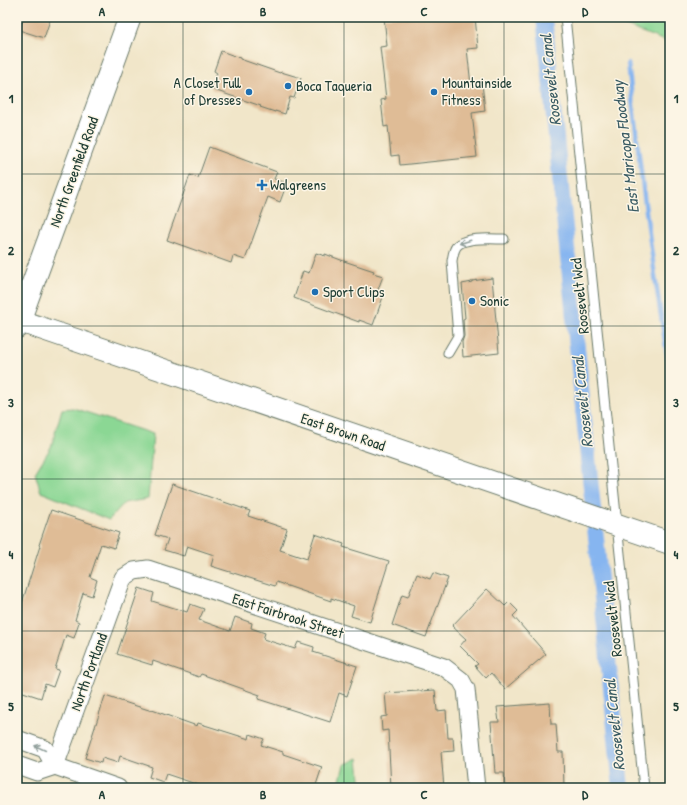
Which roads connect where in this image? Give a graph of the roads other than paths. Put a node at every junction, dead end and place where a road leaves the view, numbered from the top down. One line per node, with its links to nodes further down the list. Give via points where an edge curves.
1 (130, 17): 4 (main road, North Greenfield Road)
2 (566, 17): 6 (lane, Roosevelt Wcd)
3 (504, 239): 5 (lane, one-way to 5, via 471,240 458,244 455,250 452,261 458,336)
4 (18, 322): 6 (main road, East Brown Road)
5 (448, 353)
6 (611, 524): 7 (main road, East Brown Road); 14 (lane, Roosevelt Wcd)
7 (670, 543)
8 (123, 578): 11 (street, North Portland); 13 (street, East Fairbrook Street, via 134,571 148,569 444,667 460,680 466,689)
9 (17, 739): 11 (street, one-way to 9, via 45,749)
10 (17, 765): 11 (street, via 38,772)
11 (55, 766): 12 (street)
12 (118, 788)
13 (476, 788)
14 (644, 788)

